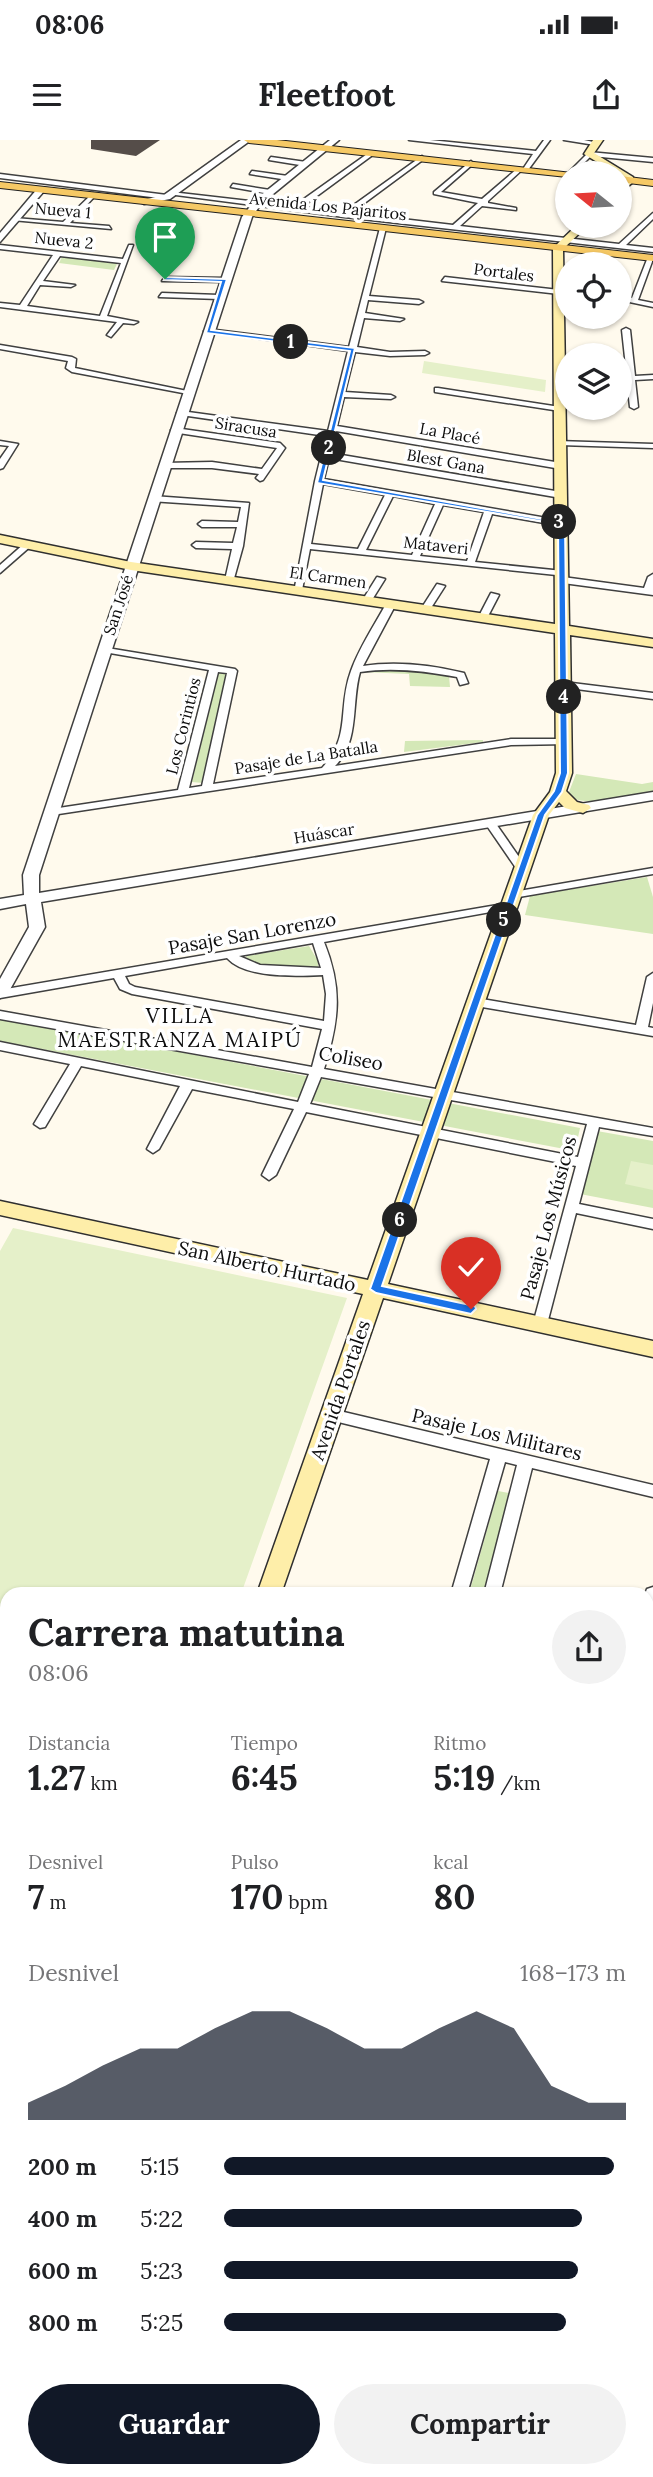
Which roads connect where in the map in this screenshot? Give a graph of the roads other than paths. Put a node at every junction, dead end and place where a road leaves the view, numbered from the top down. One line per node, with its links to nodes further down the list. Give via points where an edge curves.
1 (248, 140): 6 (main road); 33 (street)
2 (412, 140): 8 (street)
3 (547, 140): 8 (street)
4 (567, 140): 5 (street)
5 (596, 141): 9 (main road)
6 (331, 144): 7 (main road); 16 (street)
7 (372, 153): 10 (main road); 37 (street)
8 (538, 153): 17 (street)
9 (589, 154): 12 (street); 13 (street); 14 (main road)
10 (422, 158): 15 (main road); 39 (street)
11 (271, 159): 16 (street)
12 (653, 160)
13 (582, 161)
14 (598, 161)
15 (471, 163): 17 (main road); 26 (street)
16 (306, 164): 21 (street)
17 (523, 169): 18 (main road); 31 (street)
18 (555, 172)
19 (253, 173): 21 (street)
20 (0, 176): 33 (street, Avenida Los Pajaritos)
21 (288, 178): 29 (street)
22 (632, 181): 23 (main road)
23 (653, 183)
24 (0, 185): 27 (main road, Avenida Los Pajaritos)
25 (233, 186): 29 (street)
26 (445, 186): 28 (street); 35 (street, via 436,193)
27 (41, 190): 32 (main road, Avenida Los Pajaritos); 41 (street)
28 (469, 190)
29 (270, 192): 36 (street)
30 (481, 192): 31 (street)
31 (493, 194): 35 (street)
32 (93, 195): 34 (main road, Avenida Los Pajaritos); 42 (street)
33 (169, 196): 34 (street); 36 (street, Avenida Los Pajaritos)
34 (145, 201): 36 (main road, Avenida Los Pajaritos)
35 (483, 203): 38 (street); 43 (street)
36 (251, 209): 37 (street, Avenida Los Pajaritos); 45 (main road, Avenida Los Pajaritos); 58 (street, San José)
37 (295, 209): 39 (street, Avenida Los Pajaritos)
38 (514, 209)
39 (344, 215): 43 (street, Avenida Los Pajaritos)
40 (653, 215): 49 (street)
41 (15, 220): 42 (street, Nueva 1); 46 (street)
42 (66, 223): 44 (street, Nueva 1)
43 (454, 227): 47 (street, Avenida Los Pajaritos)
44 (109, 228)
45 (383, 228): 51 (main road, Avenida Los Pajaritos); 64 (street)
46 (0, 239)
47 (568, 239): 49 (street, Avenida Los Pajaritos); 51 (main road)
48 (131, 246): 55 (street)
49 (621, 246): 54 (street, Avenida Los Pajaritos)
50 (0, 247): 53 (street, Nueva 2)
51 (558, 248): 52 (main road, Avenida Portales); 54 (main road, Avenida Los Pajaritos)
52 (559, 252)
53 (58, 253): 55 (street, Nueva 2, via 97,254); 59 (street)
54 (652, 256): 66 (street)
55 (125, 261): 71 (street)
56 (165, 279): 58 (street)
57 (445, 279): 61 (street, Portales)
58 (225, 280): 63 (street, San José)
59 (38, 283): 60 (street); 69 (street)
60 (71, 285)
61 (555, 293)
62 (162, 295): 63 (street)
63 (219, 297): 76 (street, San José)
64 (366, 298): 65 (street); 70 (street)
65 (419, 302)
66 (634, 302): 68 (street)
67 (0, 305): 69 (street)
68 (653, 305)
69 (22, 308): 71 (street)
70 (361, 315): 72 (street); 80 (street)
71 (103, 318): 73 (street)
72 (400, 320)
73 (121, 321): 74 (street); 77 (street)
74 (134, 322)
75 (626, 330): 78 (street)
76 (208, 331): 80 (street); 85 (street, San José)
77 (111, 335)
78 (628, 343)
79 (0, 347): 85 (street, via 69,357 72,370)
80 (353, 350): 81 (street); 86 (street)
81 (425, 353)
82 (653, 377): 83 (street)
83 (632, 379): 88 (street)
84 (438, 390): 89 (street)
85 (188, 392): 90 (street, San José)
86 (342, 394): 87 (street); 93 (street)
87 (391, 397)
88 (634, 407)
89 (555, 408)
90 (181, 413): 92 (street, San José); 93 (street, La Placé)
91 (560, 420): 95 (main road, Avenida Portales)
92 (175, 430): 99 (street, San José); 99 (street, Siracusa, via 281,448 262,475 212,465)
93 (334, 431): 97 (street); 100 (street, La Placé)
94 (0, 443): 98 (street, via 14,444)
95 (560, 443): 96 (street); 100 (main road, Avenida Portales)
96 (653, 446)
97 (327, 456): 101 (street); 103 (street, Blest Gana)
98 (0, 466)
99 (164, 466): 104 (street, San José)
100 (561, 466): 103 (main road, Avenida Portales)
101 (319, 481): 102 (street); 114 (street)
102 (390, 493): 105 (street); 115 (street)
103 (561, 495): 107 (main road, Avenida Portales)
104 (153, 499): 109 (street, via 244,504); 118 (street, San José)
105 (440, 502): 106 (street); 116 (street)
106 (489, 510): 107 (street); 117 (street)
107 (561, 523): 120 (main road, Avenida Portales)
108 (202, 524): 109 (street)
109 (243, 525): 113 (street)
110 (0, 540): 111 (main road, El Carmen)
111 (28, 545): 118 (main road, El Carmen); 119 (street)
112 (196, 545): 113 (street)
113 (239, 546): 123 (street)
114 (306, 546): 115 (street, Mataveri); 125 (street)
115 (361, 552): 116 (street, Mataveri)
116 (415, 558): 117 (street, Mataveri)
117 (470, 564): 120 (street, Mataveri)
118 (131, 566): 123 (main road, El Carmen); 134 (street, San José)
119 (0, 570)
120 (563, 577): 126 (street, Mataveri); 132 (main road, Avenida Portales)
121 (653, 577): 126 (street)
122 (380, 579): 128 (street)
123 (230, 580): 125 (main road, El Carmen)
124 (440, 586): 130 (street)
125 (297, 590): 128 (main road, El Carmen)
126 (650, 592)
127 (494, 595): 131 (street)
128 (367, 601): 129 (main road, El Carmen)
129 (391, 604): 130 (main road, El Carmen); 135 (street)
130 (426, 609): 131 (main road, El Carmen)
131 (483, 618): 132 (main road, El Carmen)
132 (564, 629): 133 (main road, El Carmen); 140 (main road, Avenida Portales)
133 (653, 642)
134 (104, 649): 137 (street, Los Corintios); 151 (street, San José)
135 (363, 654): 136 (street, via 371,662); 138 (street)
136 (388, 666): 138 (street); 139 (street, via 461,675)
137 (214, 669): 146 (street, Los Corintios, via 232,671); 147 (street, Los Corintios)
138 (356, 670): 143 (street, via 349,692 350,727)
139 (463, 682)
140 (564, 685): 141 (street); 142 (main road, Avenida Portales)
141 (653, 696)
142 (565, 742): 144 (street, Pasaje de La Batalla, via 519,741); 148 (main road, Avenida Portales, via 565,768)
143 (340, 753): 144 (street); 145 (street)
144 (364, 764): 145 (street, Pasaje de La Batalla)
145 (324, 770): 146 (street, Pasaje de La Batalla)
146 (207, 788): 147 (street, Pasaje de La Batalla)
147 (183, 791): 151 (street, Pasaje de La Batalla)
148 (558, 792): 150 (main road, via 570,805); 152 (main road, Avenida Portales)
149 (653, 796): 150 (street, Huáscar)
150 (583, 808): 152 (street, Huáscar)
151 (52, 812): 156 (street, San José, via 29,885)
152 (541, 815): 153 (street, Huáscar); 154 (main road, Avenida Portales)
153 (490, 823): 154 (street); 156 (street, Huáscar)
154 (522, 869): 157 (main road, Avenida Portales)
155 (652, 873): 157 (street, Pasaje San Lorenzo)
156 (31, 899): 158 (street, Huáscar); 164 (street, San José, via 37,927)
157 (511, 901): 159 (street, Pasaje San Lorenzo); 165 (main road, Avenida Portales)
158 (0, 904)
159 (317, 939): 160 (street, Pasaje San Lorenzo); 161 (street)
160 (230, 954): 161 (street, via 238,963 279,971); 162 (street, Pasaje San Lorenzo)
161 (328, 971): 167 (street, via 332,1002)
162 (118, 974): 164 (street, Pasaje San Lorenzo); 167 (street, via 132,990)
163 (653, 977): 168 (street)
164 (0, 994)
165 (476, 1002): 168 (street); 173 (main road, Avenida Portales)
166 (0, 1014): 171 (street, Coliseo)
167 (328, 1026): 171 (street)
168 (647, 1031)
169 (0, 1046): 170 (street)
170 (77, 1062): 172 (street); 176 (street)
171 (316, 1071): 173 (street, Coliseo); 174 (street)
172 (188, 1084): 174 (street); 179 (street)
173 (443, 1094): 175 (street, Coliseo); 177 (main road, Avenida Portales)
174 (301, 1107): 177 (street); 181 (street)
175 (594, 1121): 178 (street, Coliseo); 180 (street, Pasaje Los Músicos)
176 (40, 1124)
177 (430, 1132): 180 (street); 185 (main road, Avenida Portales)
178 (653, 1132)
179 (153, 1149)
180 (583, 1163): 182 (street, Pasaje Los Músicos)
181 (270, 1175)
182 (571, 1207): 184 (street); 186 (street, Pasaje Los Músicos)
183 (1, 1209): 185 (main road, San Alberto Hurtado)
184 (653, 1224)
185 (376, 1289): 186 (main road, San Alberto Hurtado); 188 (main road, Avenida Portales)
186 (540, 1324): 187 (main road, San Alberto Hurtado)
187 (653, 1349)
188 (331, 1415): 189 (street, Pasaje Los Militares); 192 (main road, Avenida Portales)
189 (499, 1455): 190 (street, Pasaje Los Militares); 193 (street)
190 (526, 1461): 191 (street, Pasaje Los Militares); 194 (street)
191 (653, 1491)
192 (271, 1587)
193 (461, 1587)
194 (494, 1587)

